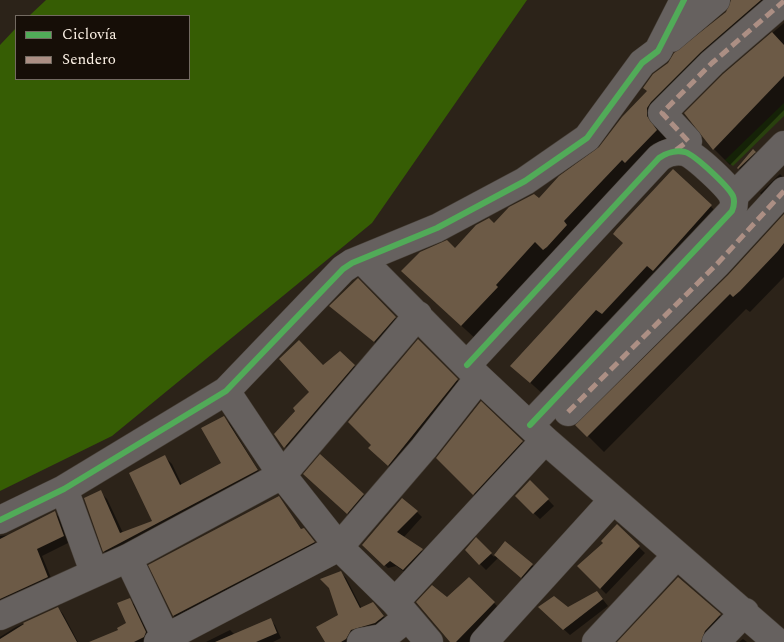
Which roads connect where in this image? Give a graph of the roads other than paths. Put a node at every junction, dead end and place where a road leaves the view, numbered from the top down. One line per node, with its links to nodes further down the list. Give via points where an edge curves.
1 (684, 0): 4 (street)
2 (716, 0): 4 (street)
3 (784, 1): 6 (street, via 712,63 662,114 688,141)
4 (658, 51): 9 (street, via 642,63 587,138 525,181 437,228)
5 (784, 145): 8 (street)
6 (674, 152): 8 (street, via 683,151 695,157); 11 (street, via 659,158)
7 (784, 191): 13 (street, via 717,264)
8 (734, 197): 14 (street, via 729,216)
9 (362, 260): 10 (street); 12 (street, via 343,269)
10 (418, 315): 11 (street); 15 (street)
11 (473, 372): 14 (street); 19 (street, via 424,448)
12 (226, 391): 15 (street); 16 (street)
13 (568, 412)
14 (537, 432): 17 (street); 23 (street)
15 (282, 476): 19 (street); 21 (street)
16 (64, 489): 18 (street); 22 (street)
17 (613, 500): 20 (street); 30 (street)
18 (0, 520)
19 (339, 546): 23 (street); 27 (street)
20 (676, 556): 24 (street); 31 (street)
21 (128, 558): 22 (street); 27 (street)
22 (94, 572): 25 (street)
23 (401, 610): 28 (street, via 382,638); 29 (street)
24 (745, 612): 32 (street); 33 (street)
25 (0, 616)
26 (784, 633): 33 (street)
27 (164, 641)
28 (361, 642)
29 (429, 642)
30 (484, 642)
31 (596, 642)
32 (716, 642)
33 (777, 642)

